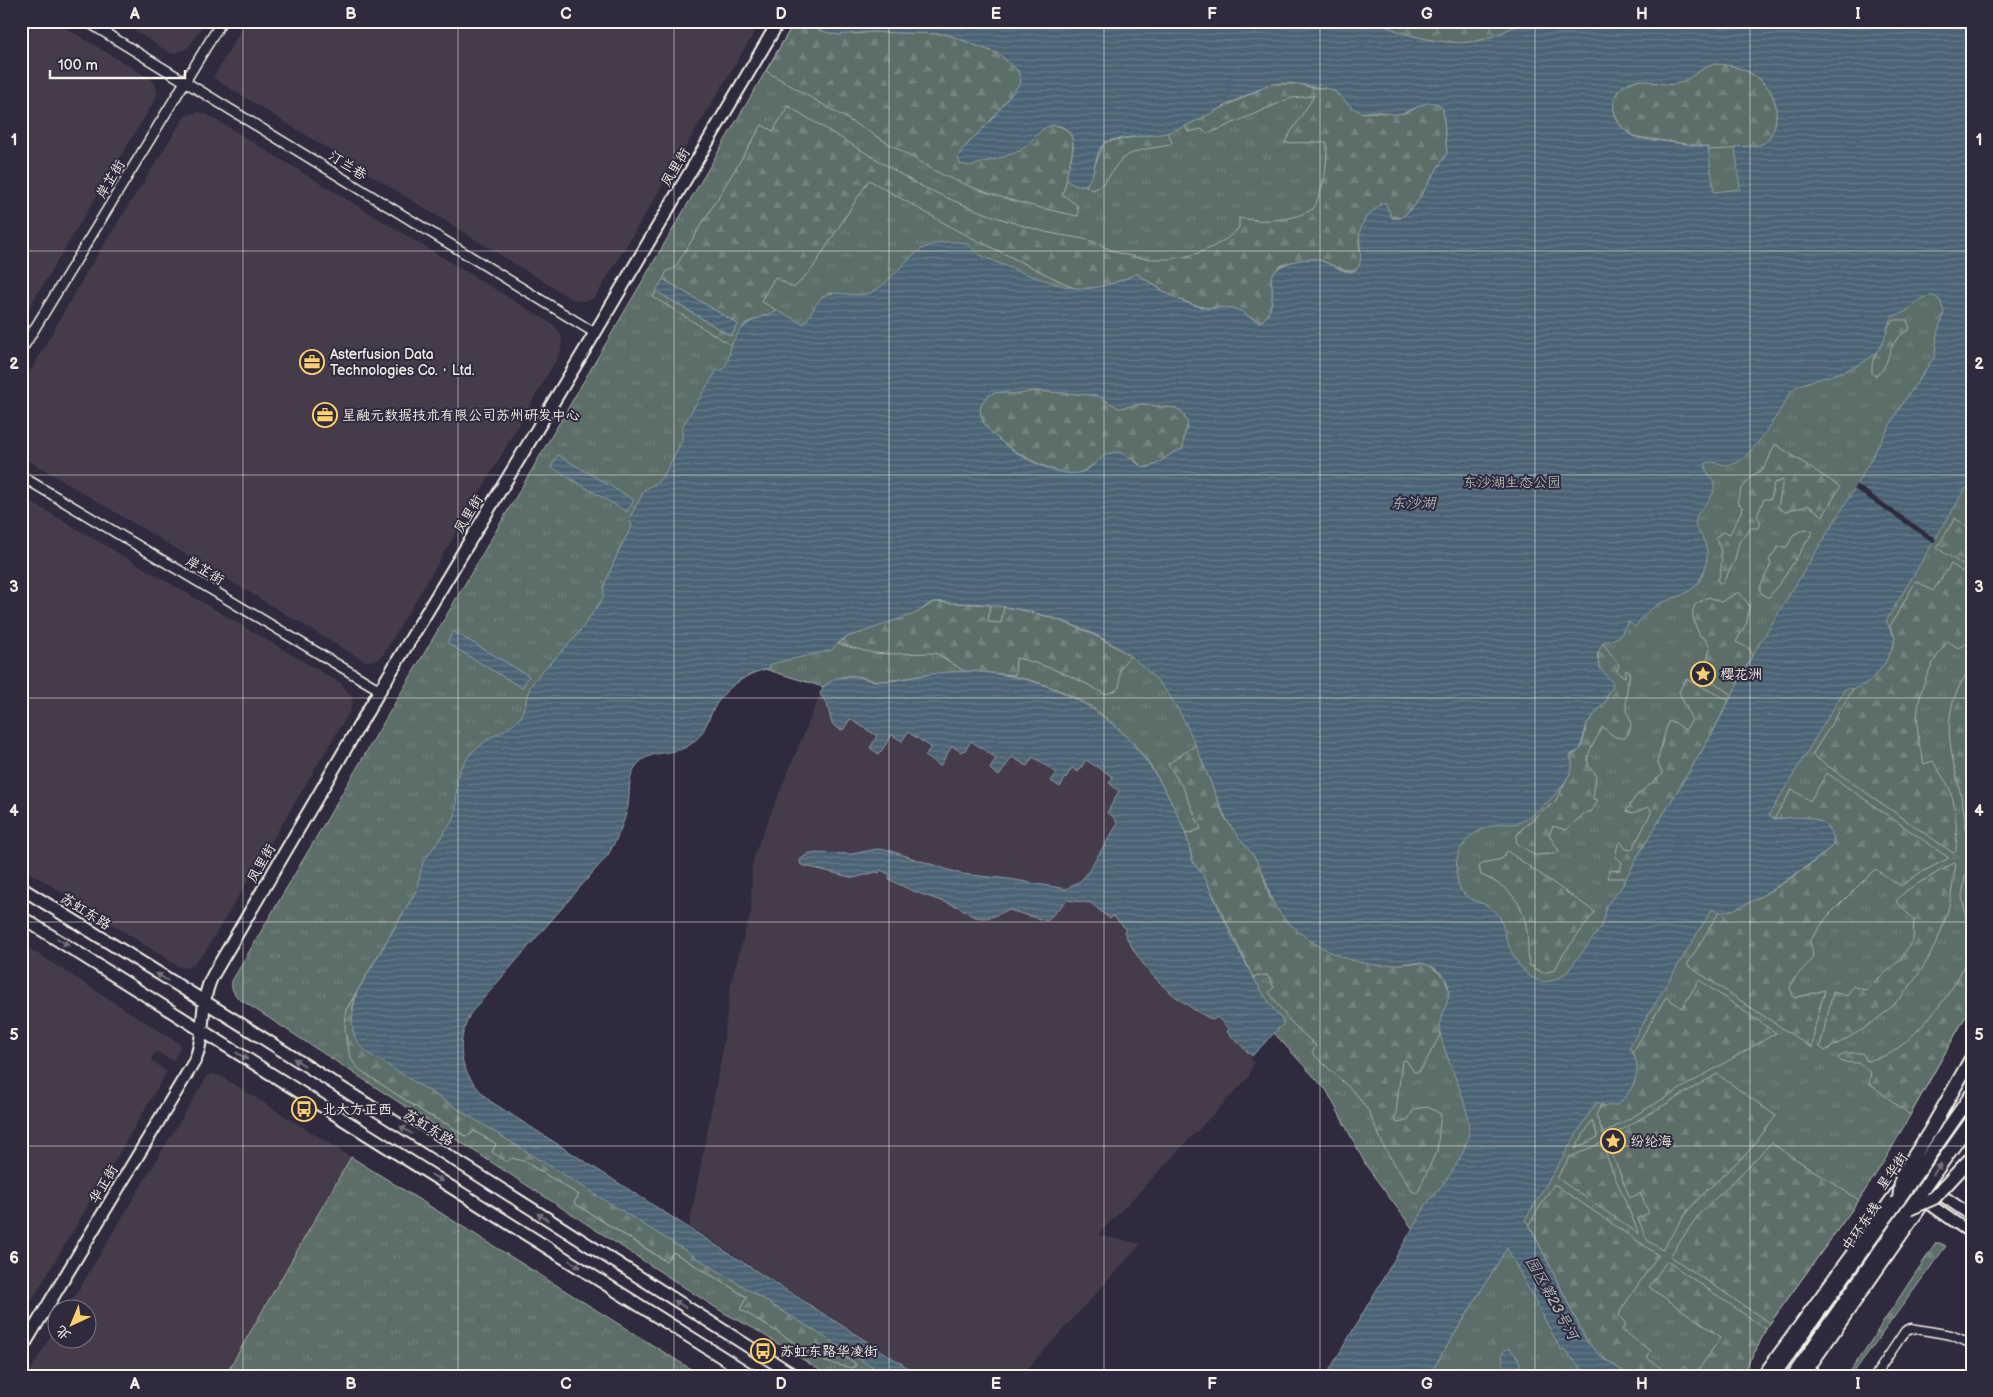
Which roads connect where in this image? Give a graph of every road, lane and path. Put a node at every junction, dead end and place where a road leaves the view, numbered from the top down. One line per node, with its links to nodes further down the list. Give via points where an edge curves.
1 (86, 21): 4 (street, 汀兰巷)
2 (222, 21): 4 (street, 岸芷街)
3 (779, 21): 5 (main road, 凤里街)
4 (185, 82): 5 (street, 汀兰巷); 6 (street, 岸芷街)
5 (596, 333): 8 (main road, 凤里街)
6 (21, 351)
7 (21, 476): 8 (street, 岸芷街)
8 (380, 690): 11 (main road, 凤里街, via 213,975)
9 (21, 888): 11 (main road, 苏虹东路, one-way to 9)
10 (21, 916): 12 (main road, one-way to 12)
11 (204, 1002): 12 (main road, 凤里街); 29 (main road, 苏虹东路, one-way to 11)
12 (201, 1030): 27 (main road, 华正街, via 200,1050 194,1062); 28 (main road, one-way to 28)
13 (1972, 1057): 21 (highway, bridge, via 1902,1175)
14 (1972, 1078): 19 (main road, 星华街)
15 (1972, 1094): 21 (highway, 中环东线, bridge)
16 (1972, 1120): 23 (highway, one-way to 16, bridge)
17 (1972, 1142): 20 (main road)
18 (1972, 1157): 23 (highway, bridge, via 1934,1198)
19 (1905, 1181): 20 (main road); 22 (main road); 30 (main road, 星华街)
20 (1934, 1190): 22 (main road); 24 (main road)
21 (1899, 1199): 31 (highway, 中环东线)
22 (1925, 1201): 25 (main road); 33 (main road)
23 (1909, 1209): 32 (highway)
24 (1972, 1216)
25 (1972, 1234)
26 (1972, 1344): 34 (street, via 1951,1335 1911,1328 1905,1331)
27 (21, 1350)
28 (752, 1376)
29 (795, 1376)
30 (1764, 1376)
31 (1773, 1376)
32 (1793, 1376)
33 (1803, 1376)
34 (1874, 1376)

